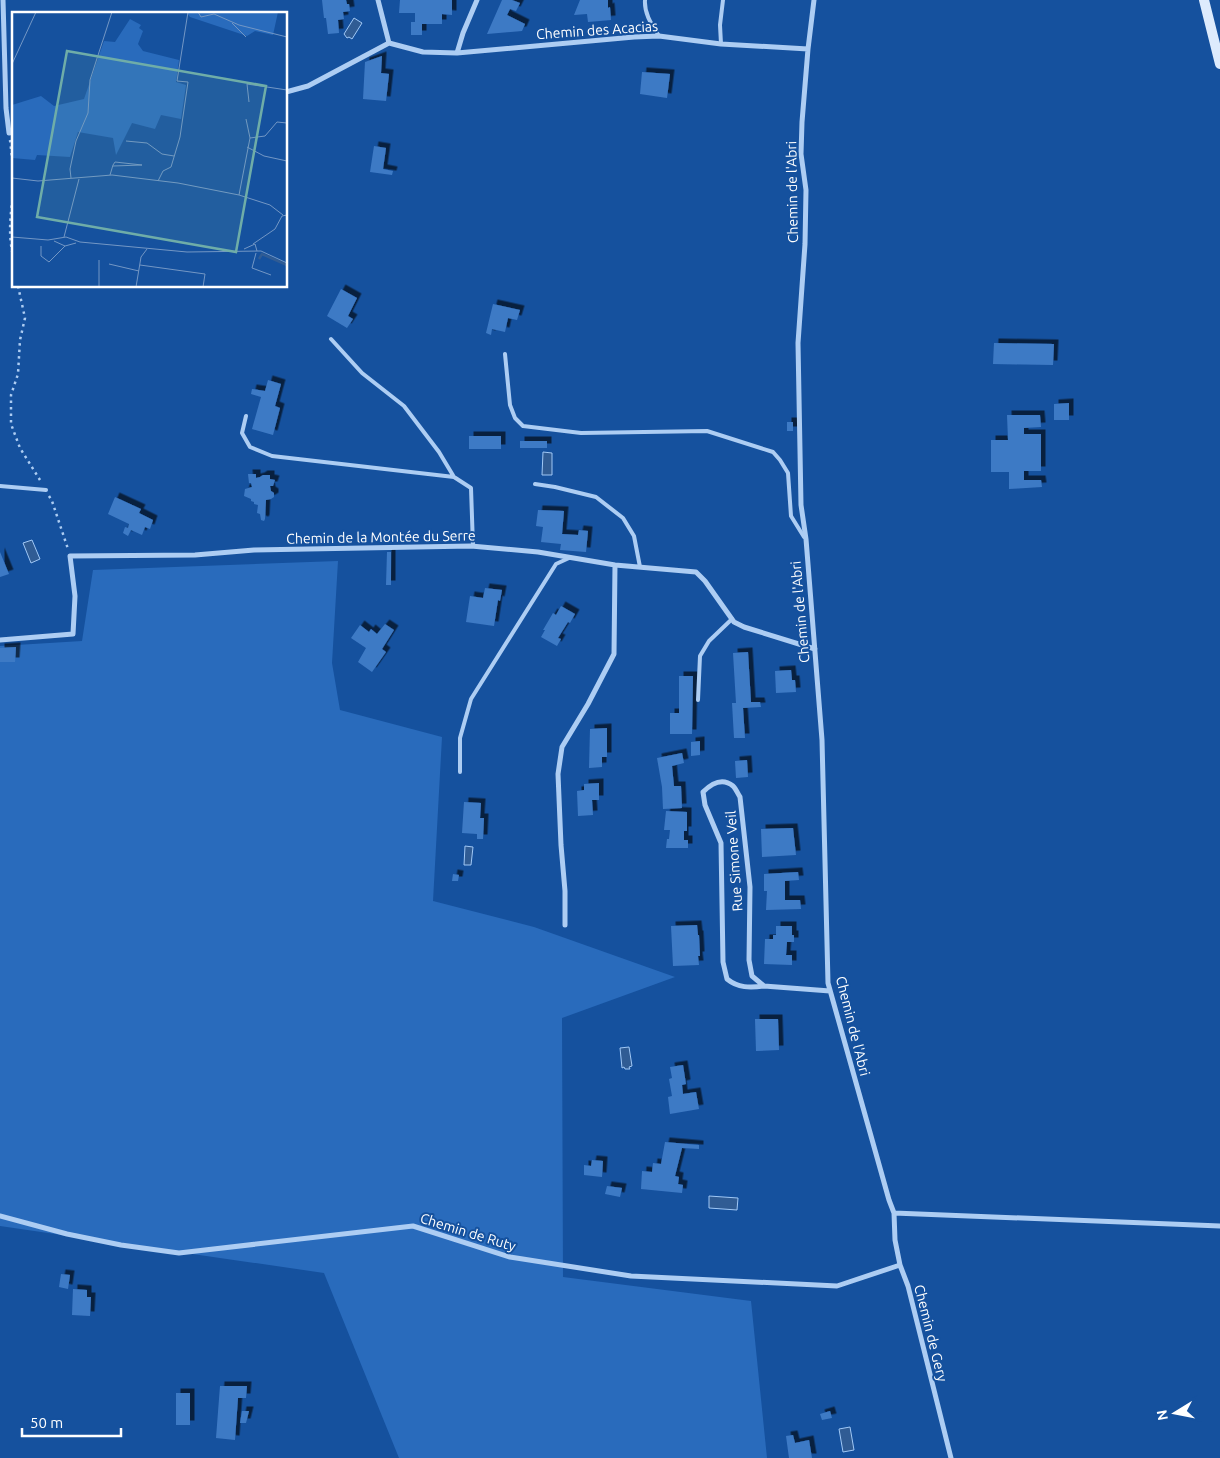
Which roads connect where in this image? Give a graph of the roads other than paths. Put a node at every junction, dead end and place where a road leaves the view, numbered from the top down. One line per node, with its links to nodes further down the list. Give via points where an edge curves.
1 (3, 0): 15 (street, via 6,108)
2 (378, 0): 9 (street)
3 (477, 0): 12 (street)
4 (645, 0): 8 (lane, via 648,20)
5 (723, 0): 10 (lane)
6 (814, 0): 11 (street, Chemin de l'Abri)
7 (1204, 0): 13 (main road)
8 (659, 36): 10 (street, Chemin des Acacias); 12 (street, Chemin des Acacias)
9 (389, 43): 12 (street, Chemin des Acacias, via 423,52); 14 (street, via 308,86)
10 (722, 44): 11 (street, Chemin des Acacias)
11 (808, 50): 23 (street, Chemin de l'Abri, via 801,154 806,190 805,244 798,343 801,505)
12 (457, 53)
13 (1220, 64)
14 (288, 91)
15 (12, 133)
16 (331, 339): 19 (lane, via 362,373 404,406)
17 (505, 354): 23 (lane, via 510,405 515,418 523,426 581,433 707,431 772,452 788,473 791,516)
18 (246, 416): 19 (lane, via 242,433 250,447 272,456)
19 (454, 477): 24 (lane, via 471,488)
20 (535, 484): 27 (lane, via 596,497 624,518 634,536)
21 (0, 486): 22 (lane)
22 (46, 490)
23 (806, 539): 30 (street, Chemin de l'Abri)
24 (473, 546): 25 (street, Chemin de la Montée du Serre); 29 (street, Chemin de la Montée du Serre, via 70,556 75,596 73,634)
25 (569, 558): 26 (street, Chemin de la Montée du Serre); 32 (lane, via 556,564 471,699 460,738)
26 (614, 565): 27 (street, Chemin de la Montée du Serre); 33 (street, via 614,654 562,747 558,774)
27 (640, 567): 28 (street, Chemin de la Montée du Serre, via 696,572)
28 (732, 618): 30 (street, Chemin de la Montée du Serre, via 744,627); 31 (lane, via 709,641 700,656)
29 (0, 640)
30 (815, 649): 35 (street, Chemin de l'Abri, via 822,740)
31 (698, 700)
32 (460, 772)
33 (565, 925)
34 (764, 986): 34 (street, Rue Simone Veil, via 752,976 749,960 750,887 740,797 733,786 720,782 703,792 704,804 721,843 723,962 727,979 735,985); 35 (street, Rue Simone Veil)
35 (830, 991): 36 (street, Chemin de l'Abri)
36 (894, 1213): 38 (street); 39 (street, Chemin de Gery)
37 (0, 1216): 39 (street, Chemin de Ruty, via 85,1238 179,1253 413,1226 510,1257 631,1276 837,1286)
38 (1220, 1226)
39 (900, 1265): 40 (street, Chemin de Gery)
40 (951, 1458)

